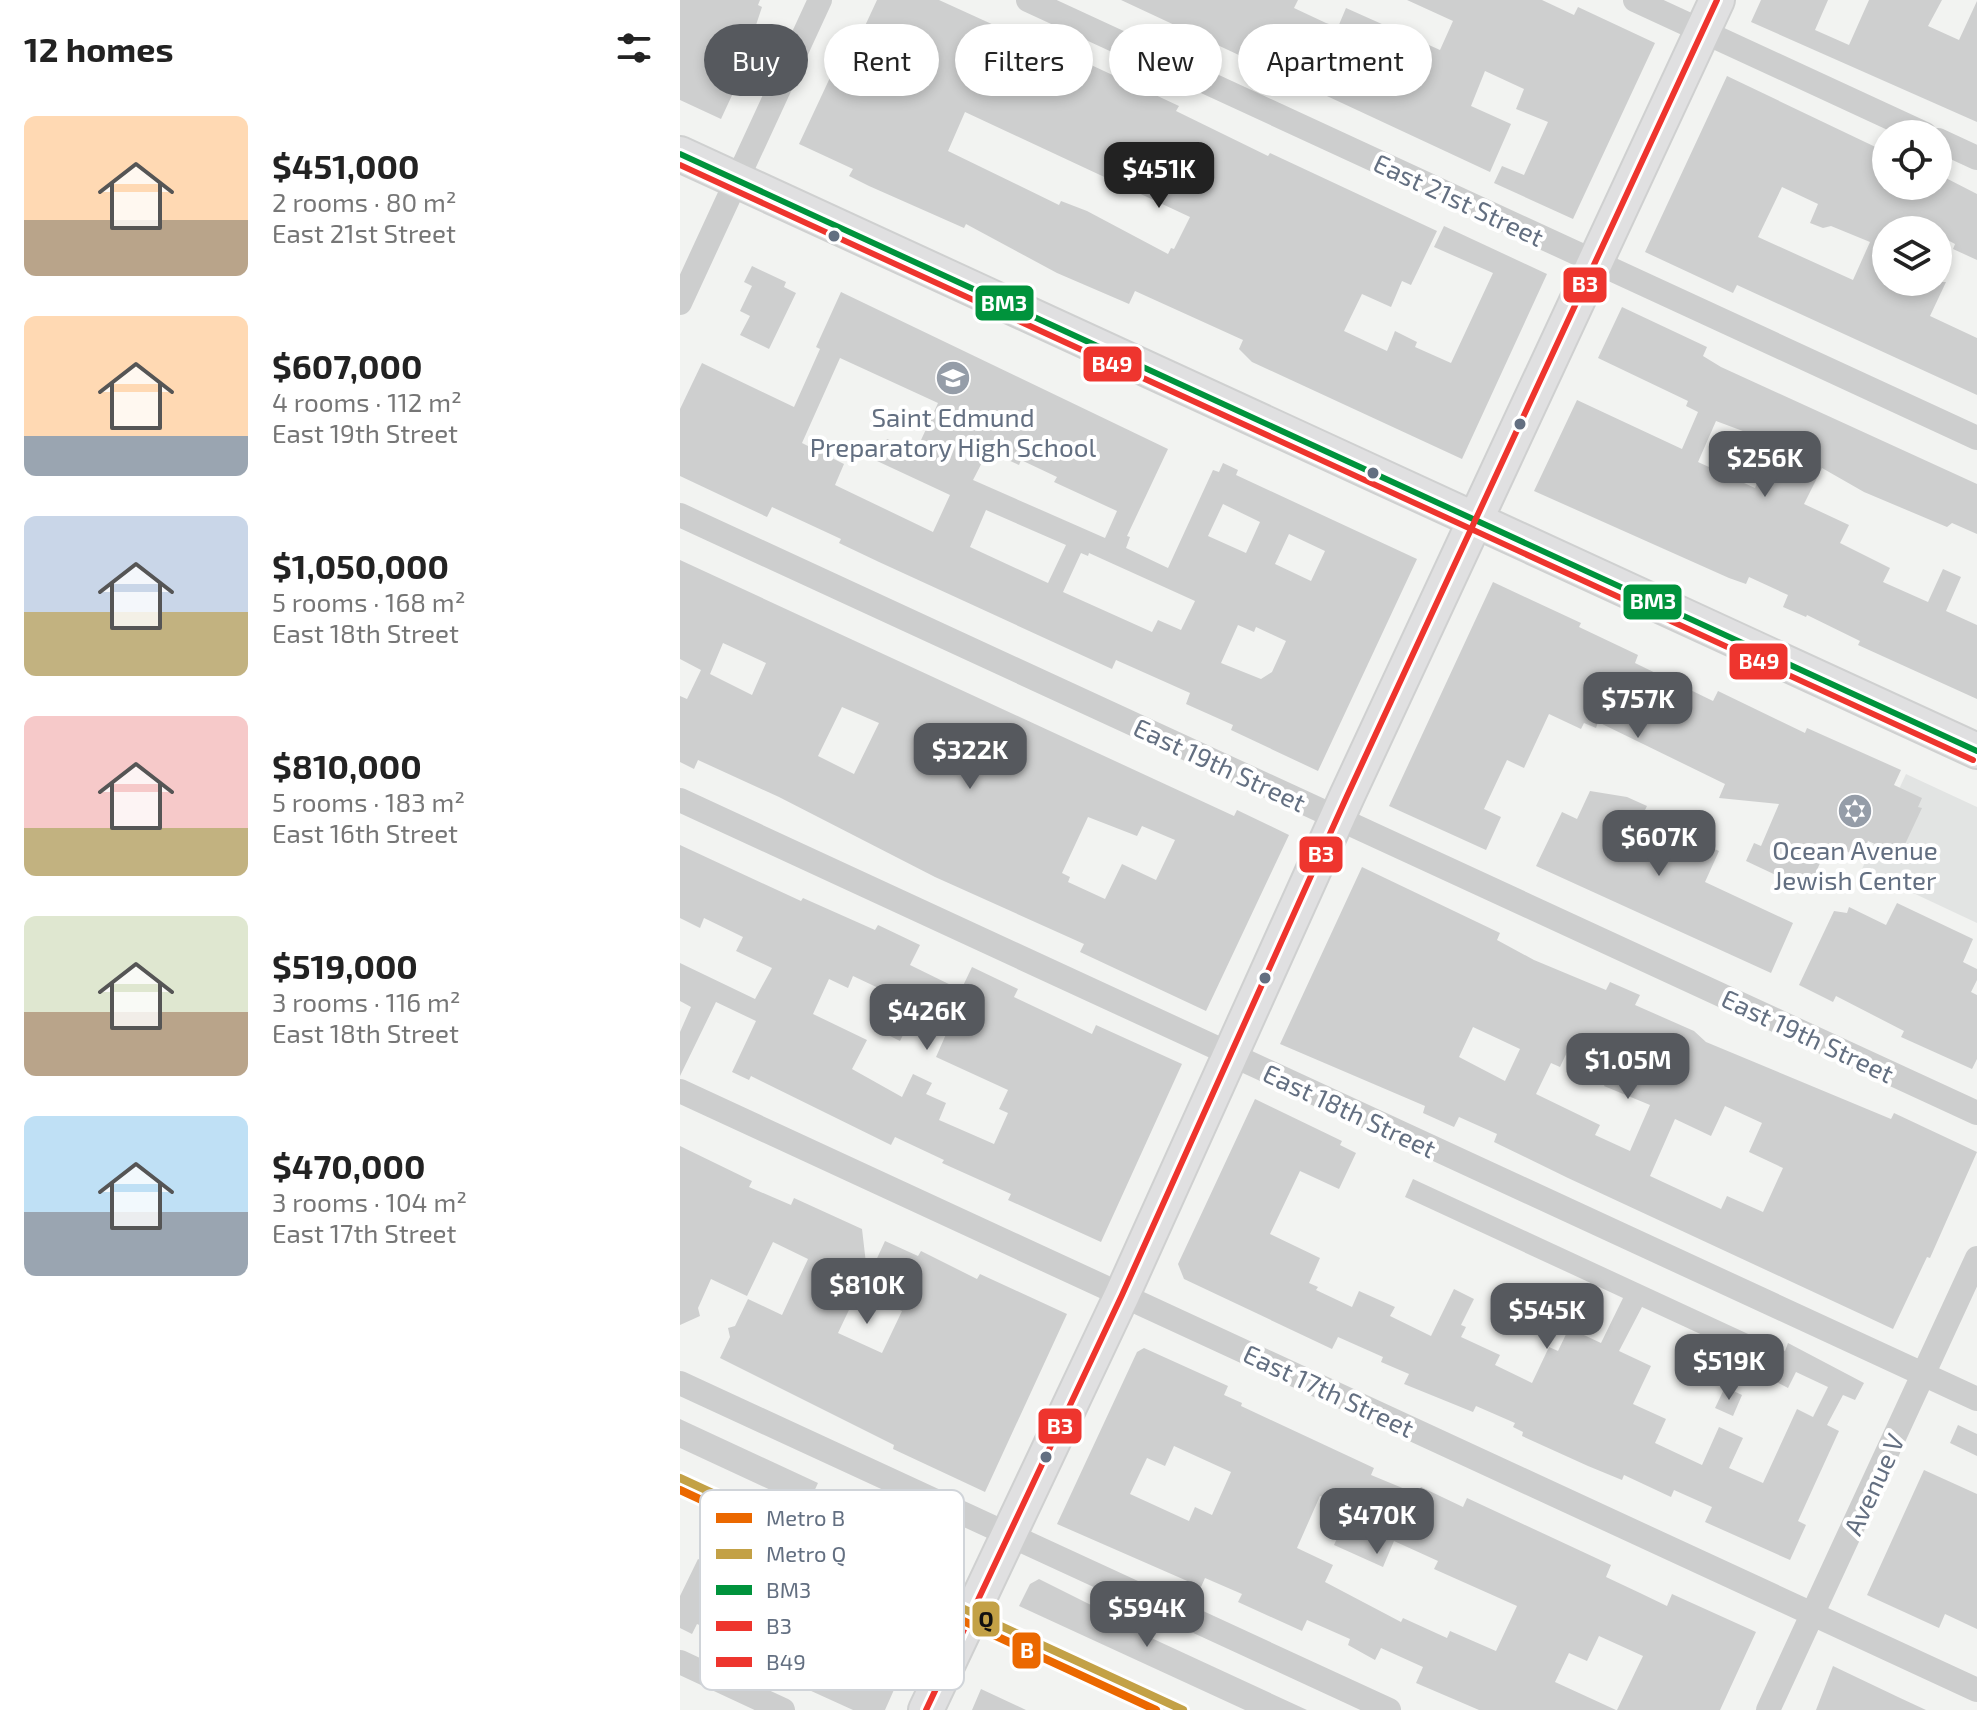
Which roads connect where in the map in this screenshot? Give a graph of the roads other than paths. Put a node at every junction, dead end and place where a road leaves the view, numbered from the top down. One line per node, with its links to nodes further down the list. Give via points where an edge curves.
1 (820, 0): 10 (street)
2 (1028, 0): 11 (street, East 21st Street)
3 (1635, 0): 5 (street)
4 (1717, 0): 5 (main road)
5 (1703, 31): 6 (street); 11 (main road)
6 (1895, 120)
7 (1952, 146): 9 (street)
8 (680, 154): 10 (main road)
9 (1977, 158)
10 (736, 180): 12 (street); 15 (main road)
11 (1596, 262): 13 (street, East 21st Street); 15 (main road)
12 (680, 303)
13 (1977, 438)
14 (680, 515): 18 (street, East 19th Street)
15 (1474, 520): 16 (main road); 18 (main road)
16 (1977, 751)
17 (680, 800): 19 (street, East 18th Street)
18 (1337, 818): 19 (main road); 21 (street, East 19th Street)
19 (1230, 1054): 23 (main road); 24 (street, East 18th Street)
20 (680, 1091): 23 (street, East 17th Street)
21 (1977, 1113)
22 (1977, 1258): 24 (street, Avenue V)
23 (1122, 1295): 29 (main road); 30 (street, East 17th Street)
24 (1923, 1374): 26 (street, East 18th Street); 30 (street, Avenue V)
25 (680, 1383): 27 (street)
26 (1977, 1399)
27 (914, 1490)
28 (964, 1513): 29 (street)
29 (1008, 1533): 31 (main road); 39 (street)
30 (1813, 1614): 36 (street, East 17th Street); 40 (street, Avenue V)
31 (964, 1628)
32 (680, 1662): 33 (street)
33 (700, 1671)
34 (740, 1690): 37 (street)
35 (935, 1690): 38 (main road)
36 (1977, 1690)
37 (783, 1710)
38 (926, 1710)
39 (1389, 1710)
40 (1768, 1710)

